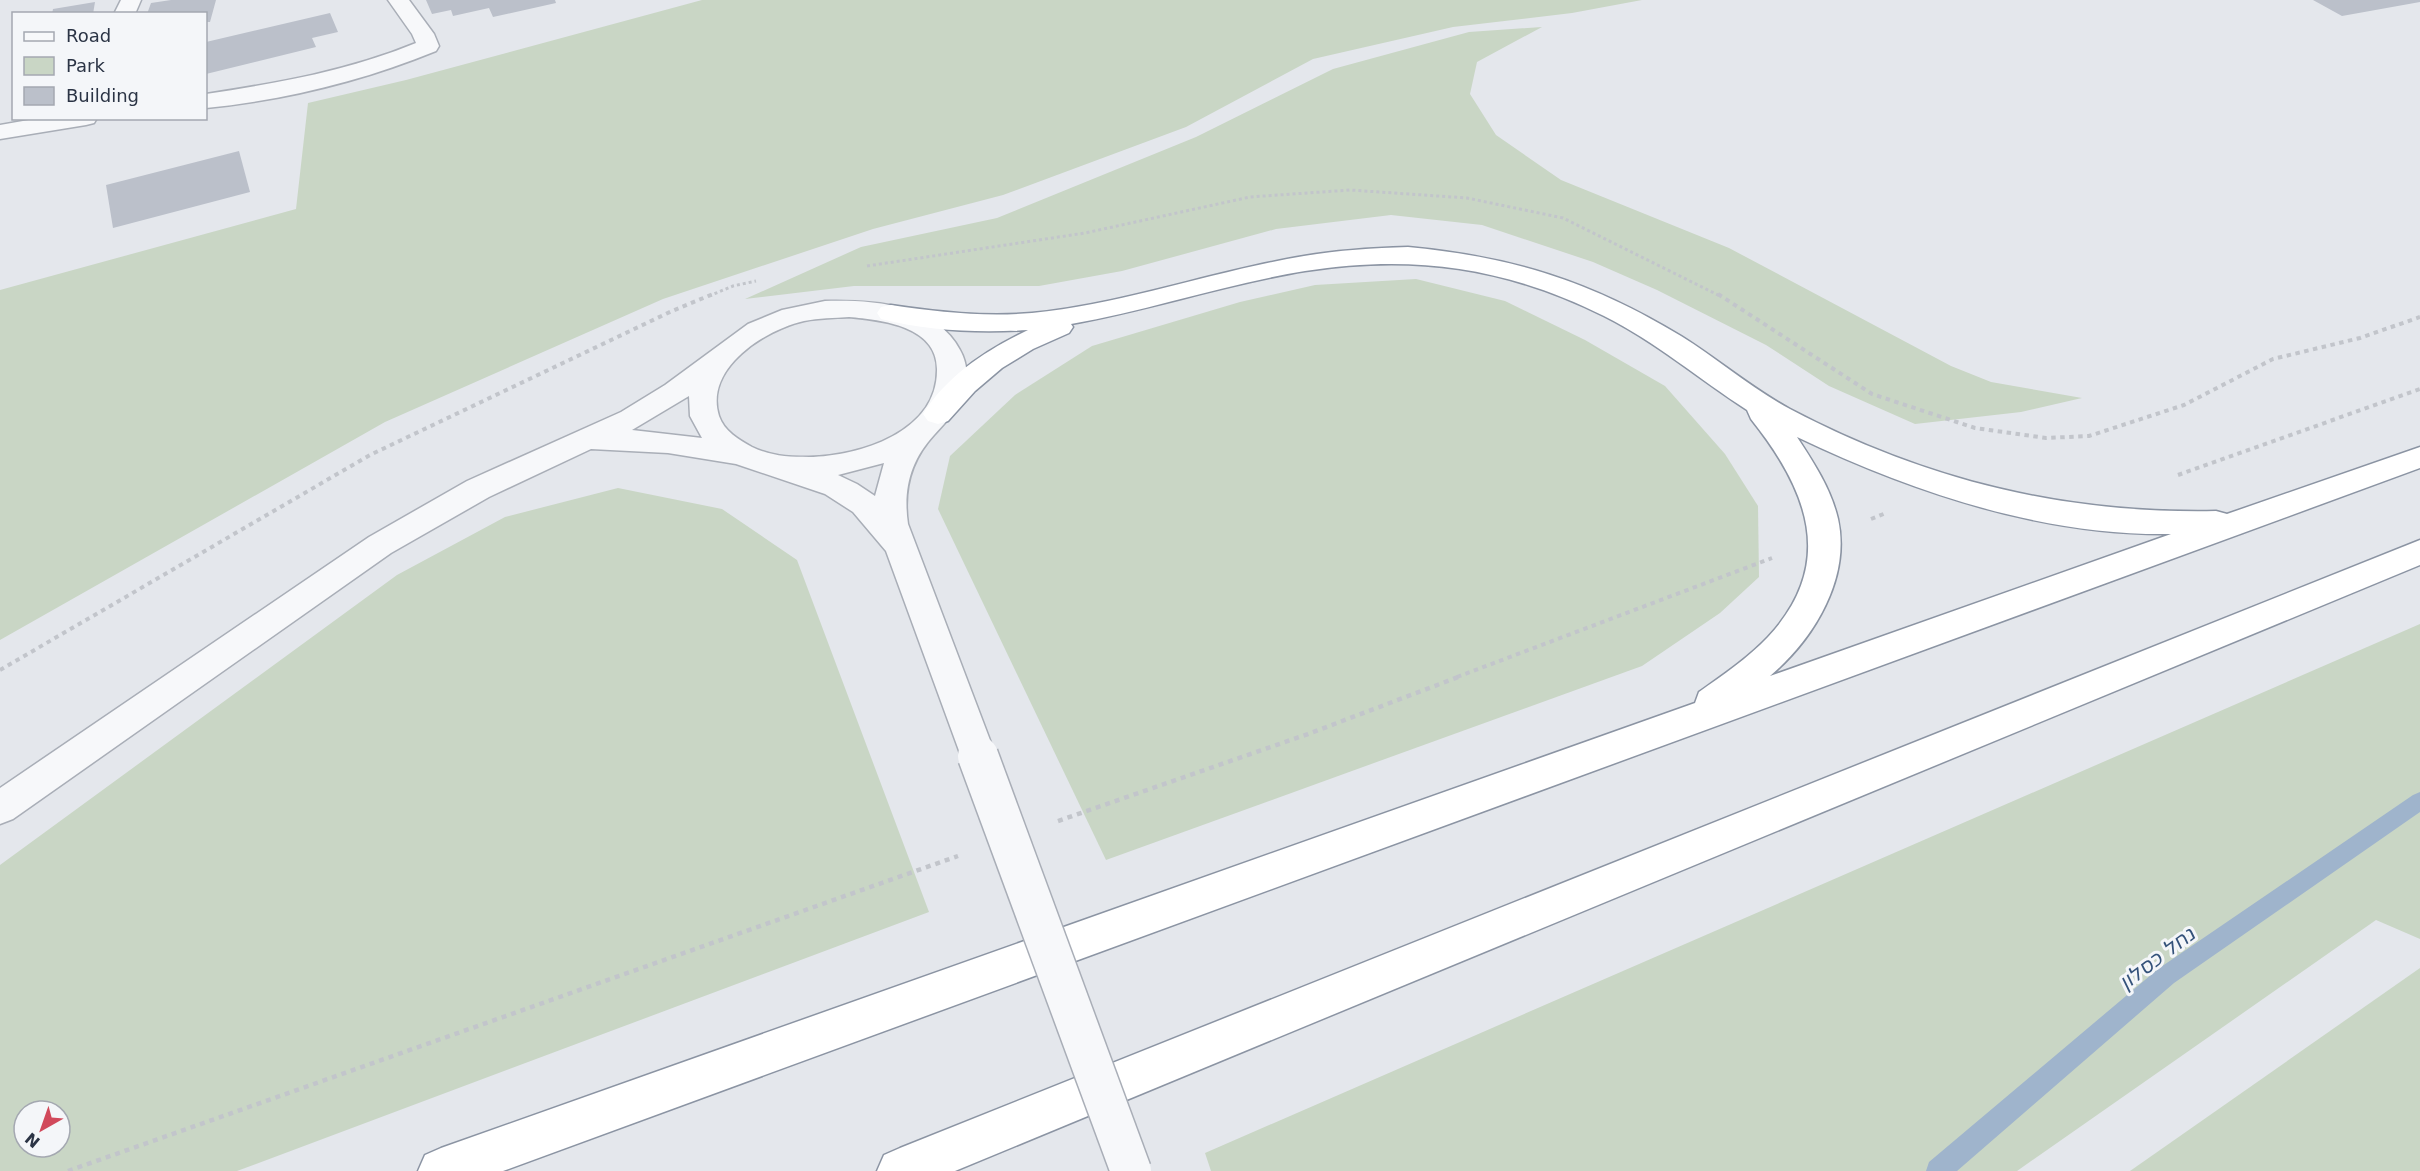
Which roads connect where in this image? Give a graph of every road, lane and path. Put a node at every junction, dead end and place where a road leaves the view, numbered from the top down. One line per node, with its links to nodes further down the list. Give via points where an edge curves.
1 (398, 0): 2 (street, via 428,46 403,57 312,81)
2 (207, 101)
3 (74, 120): 4 (street)
4 (0, 132)
5 (861, 266): 9 (path, via 1085,233 1250,197 1350,190 1467,198 1563,218 1708,288 1872,394 1975,428 2046,438 2089,436 2184,405 2273,359 2360,338)
6 (765, 280): 24 (path, via 732,286 672,311 370,454)
7 (1131, 303): 8 (highway, via 1070,316 1001,323 931,320); 12 (highway, via 1312,261 1364,255 1462,260 1509,269 1602,304 1660,336); 13 (highway, via 1041,334 1006,352 974,374)
8 (891, 313): 10 (street, via 858,308 803,313 768,325); 13 (street, via 933,333 949,354 953,371 951,389)
9 (2420, 317)
10 (725, 354): 14 (street, via 647,411); 15 (street, via 706,384 704,415 717,437)
11 (2420, 388): 18 (path)
12 (1750, 399): 19 (highway, via 1868,457); 21 (highway, via 1804,468 1819,503)
13 (933, 420): 17 (street, via 896,447 858,461 818,468); 22 (street, via 903,453 893,477 890,512)
14 (556, 453): 15 (street, via 598,441 639,439 691,444); 26 (street, via 462,497 380,545)
15 (743, 456): 17 (street)
16 (2420, 457): 20 (highway)
17 (778, 467): 22 (street, via 850,494 879,518)
18 (2168, 478)
19 (1948, 486): 20 (highway, via 2030,508 2080,516 2170,523); 21 (path)
20 (2247, 519): 25 (highway)
21 (1825, 537): 25 (highway, via 1822,571 1810,604 1788,637 1755,670 1712,702); 27 (path, via 1308,734)
22 (901, 548): 32 (street, bridge)
23 (2420, 552): 31 (highway)
24 (0, 670)
25 (1651, 735): 30 (highway)
26 (0, 808)
27 (1049, 824)
28 (970, 852): 29 (path)
29 (68, 1171)
30 (441, 1171)
31 (900, 1171)
32 (1131, 1171)

